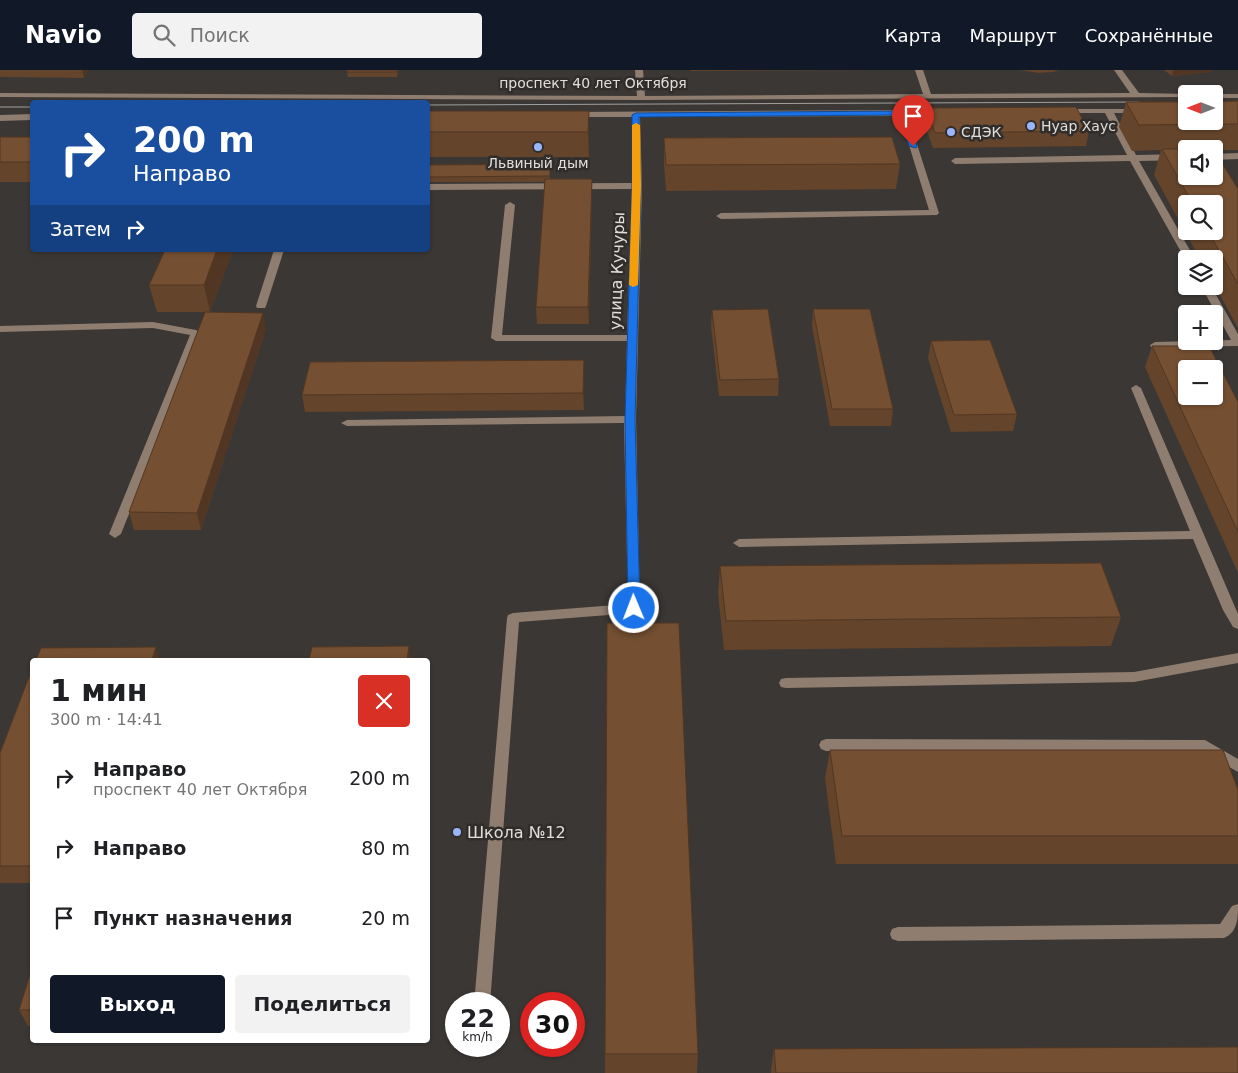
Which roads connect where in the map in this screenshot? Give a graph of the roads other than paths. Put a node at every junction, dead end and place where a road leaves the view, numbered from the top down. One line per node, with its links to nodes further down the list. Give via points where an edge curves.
1 (639, 70): 10 (street)
2 (919, 70): 5 (street)
3 (1118, 70): 6 (street)
4 (0, 95): 10 (street, проспект 40 лет Октября)
5 (927, 95): 6 (street, проспект 40 лет Октября); 10 (street, проспект 40 лет Октября)
6 (1136, 95): 7 (street, проспект 40 лет Октября)
7 (1178, 95)
8 (1223, 96): 9 (street)
9 (1238, 96)
10 (641, 98)
11 (1108, 111): 12 (street); 14 (street); 23 (street)
12 (1147, 111)
13 (952, 112): 15 (street, проспект 40 лет Октября)
14 (1050, 112)
15 (903, 113): 17 (street, проспект 40 лет Октября); 28 (street, via 934,213)
16 (566, 115): 17 (street, проспект 40 лет Октября)
17 (636, 115): 25 (street, улица Кучуры)
18 (30, 117): 19 (street)
19 (0, 118)
20 (1238, 156): 22 (street)
21 (1178, 157): 23 (street)
22 (1223, 157)
23 (1133, 158): 24 (street); 29 (street)
24 (955, 160)
25 (636, 186): 26 (street); 34 (street, улица Кучуры)
26 (430, 187)
27 (510, 205): 34 (street, via 496,338)
28 (722, 216)
29 (1185, 250)
30 (278, 252): 32 (street)
31 (1211, 295): 35 (street, via 1238,343)
32 (261, 306)
33 (0, 329): 39 (street, via 153,325 196,333)
34 (631, 338): 37 (street, улица Кучуры)
35 (1155, 346)
36 (1136, 388): 40 (street)
37 (630, 419): 38 (street); 49 (street, улица Кучуры, via 634,608 513,618)
38 (347, 423)
39 (115, 534)
40 (1198, 535): 41 (street); 42 (street)
41 (739, 543)
42 (1238, 624)
43 (1238, 658): 44 (street, via 1134,677)
44 (786, 682)
45 (826, 745): 46 (street, via 1205,746)
46 (1238, 766)
47 (1238, 911): 48 (street, via 1224,931)
48 (898, 934)
49 (483, 992)

